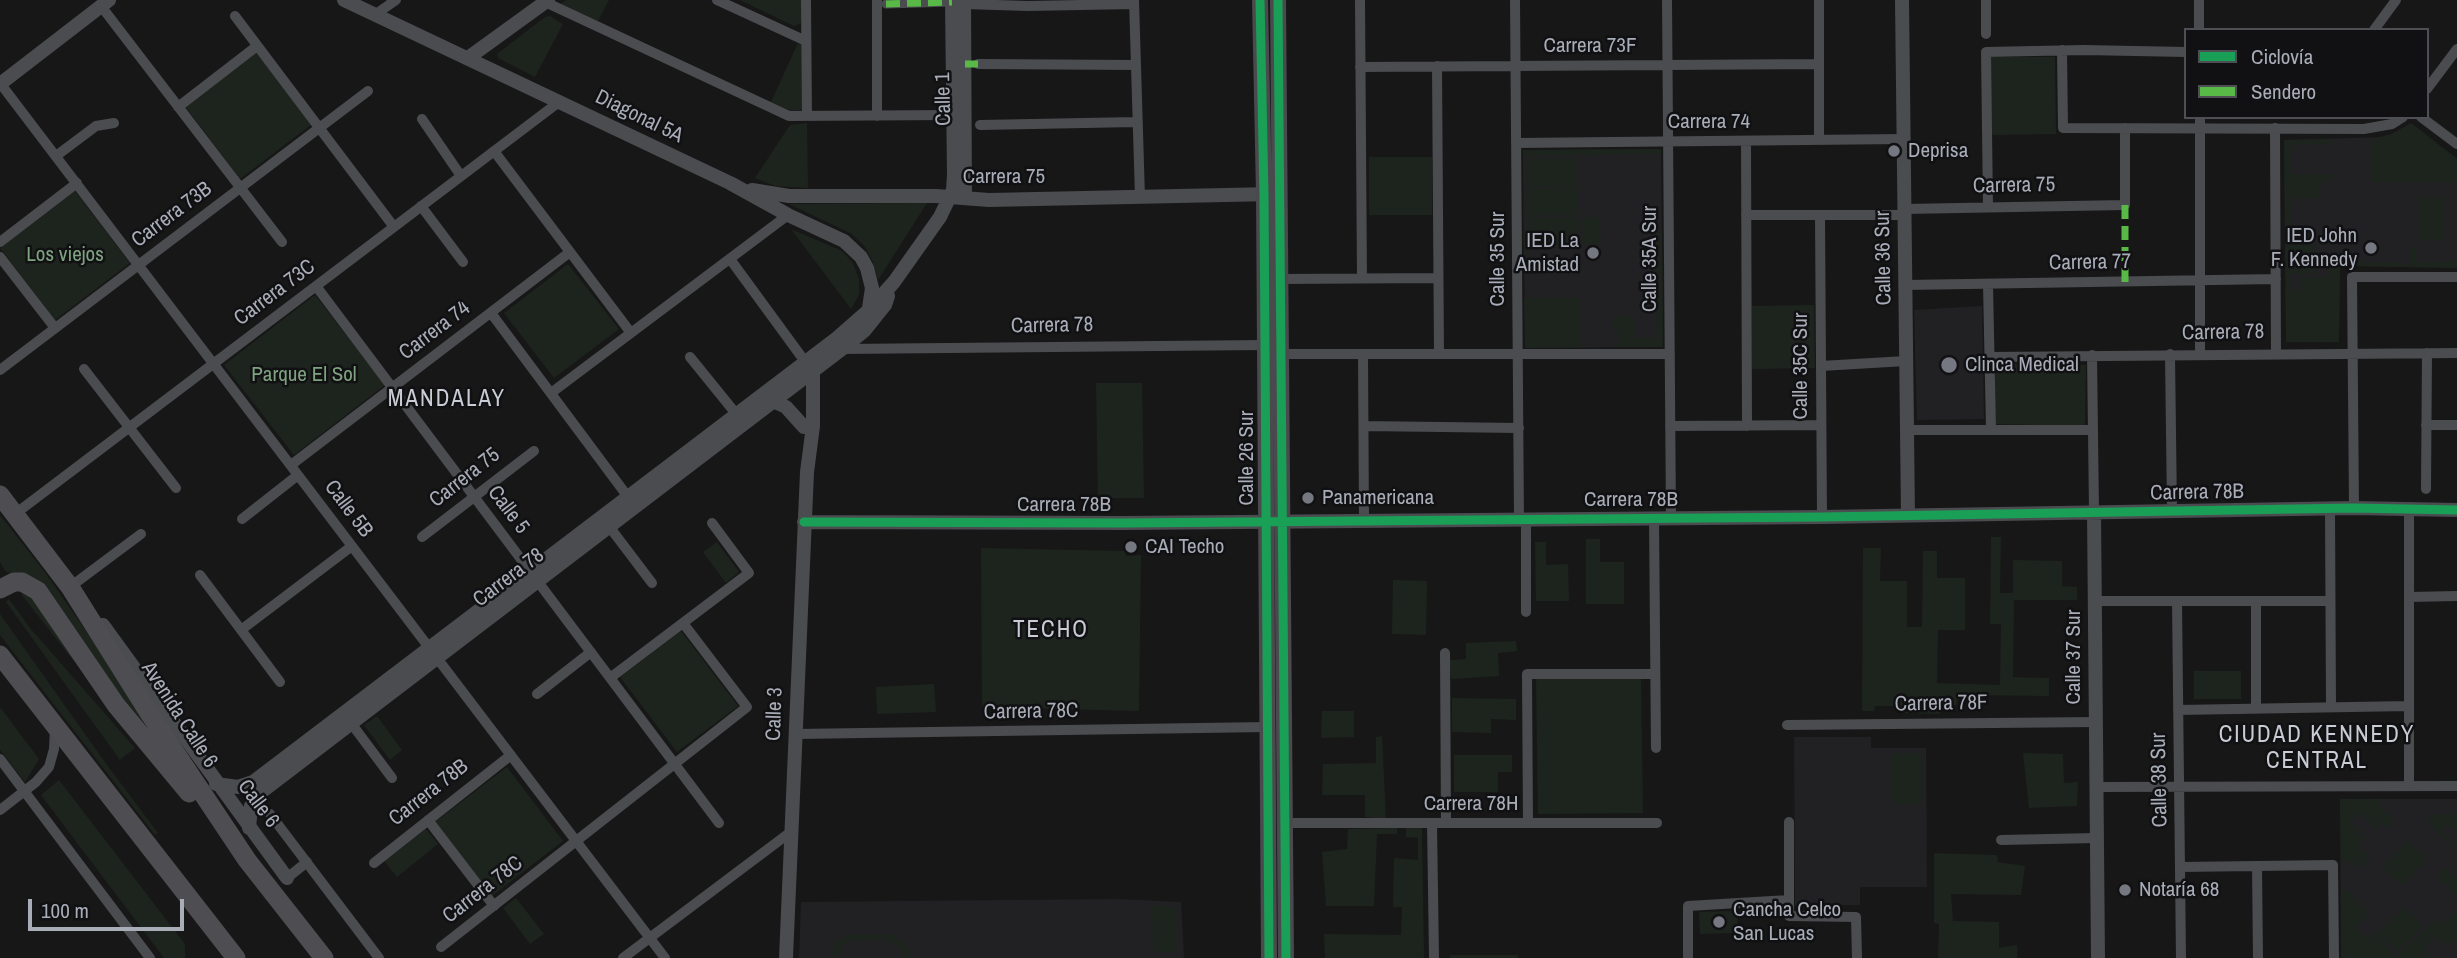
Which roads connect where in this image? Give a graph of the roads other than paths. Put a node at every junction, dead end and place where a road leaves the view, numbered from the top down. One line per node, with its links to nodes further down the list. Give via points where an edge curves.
1 (344, 0): 21 (street, Diagonal 5A)
2 (396, 0): 21 (street)
3 (717, 0): 26 (street)
4 (806, 0): 26 (street)
5 (1260, 0): 70 (main road, Calle 26 Sur)
6 (1278, 0): 70 (main road, Calle 26 Sur)
7 (1360, 0): 37 (street)
8 (1515, 0): 39 (street, Calle 35 Sur)
9 (1667, 0): 36 (street, Calle 35A Sur)
10 (1819, 0): 34 (street)
11 (1902, 0): 58 (street, Calle 36 Sur)
12 (1986, 0): 25 (street)
13 (2199, 0): 23 (street)
14 (2396, 0): 24 (street)
15 (547, 1): 32 (street); 45 (street, via 789,116)
16 (958, 1): 17 (street); 20 (street); 28 (street, Calle 1)
17 (881, 2): 46 (street)
18 (1134, 2): 20 (street); 35 (street)
19 (105, 3): 40 (street); 44 (street)
20 (1028, 3)
21 (376, 14): 32 (street, Diagonal 5A)
22 (235, 16): 27 (street)
23 (2199, 28)
24 (2375, 28)
25 (1986, 34)
26 (806, 41): 45 (street)
27 (257, 46): 44 (street); 55 (street)
28 (958, 48): 33 (street, Calle 1); 47 (street, Calle 1)
29 (2062, 50): 31 (street); 56 (street, via 2063,128); 74 (street, via 1986,52)
30 (2456, 50): 41 (street)
31 (2184, 52)
32 (468, 58): 43 (street, Diagonal 5A)
33 (971, 64): 35 (street); 72 (street, Calle 1)
34 (1819, 64): 36 (street, Carrera 73F); 59 (street)
35 (1136, 65): 51 (street)
36 (1667, 65): 39 (street, Carrera 73F); 60 (street, Calle 35A Sur)
37 (1360, 66): 38 (street, Carrera 73F); 88 (street)
38 (1437, 66): 39 (street, Carrera 73F); 89 (street)
39 (1515, 66): 62 (street, Calle 35 Sur)
40 (0, 83): 65 (street, Calle 5B)
41 (2429, 86)
42 (368, 91): 55 (street, Carrera 73B)
43 (559, 102): 64 (street, Carrera 73C); 68 (street, Diagonal 5A)
44 (178, 107): 69 (street)
45 (807, 116): 46 (street)
46 (877, 116): 47 (street)
47 (953, 116): 72 (street, Calle 1)
48 (422, 119): 66 (street)
49 (2400, 119): 57 (street, via 2364,129)
50 (2424, 119): 63 (street)
51 (1136, 122): 54 (street); 71 (street)
52 (114, 123): 65 (street, via 96,126)
53 (2200, 123): 56 (street); 57 (street); 92 (street)
54 (980, 125)
55 (319, 128): 69 (street, Carrera 73B); 79 (street)
56 (2125, 128): 74 (street, Carrera 75, via 2125,205)
57 (2275, 128): 91 (street)
58 (1903, 139): 59 (street, Carrera 74); 75 (street, Calle 36 Sur)
59 (1819, 140): 61 (street, Carrera 74)
60 (1668, 141): 61 (street, Carrera 74); 62 (street, Carrera 74); 111 (street, Calle 35A Sur)
61 (1746, 141): 77 (street)
62 (1516, 143): 110 (street, Calle 35 Sur)
63 (2457, 144)
64 (494, 151): 66 (street, Carrera 73C); 82 (street)
65 (56, 156): 67 (street, Calle 5B)
66 (461, 176): 73 (street, Carrera 73C)
67 (77, 183): 80 (street); 86 (street, Calle 5B)
68 (730, 183): 72 (street, Carrera 75, via 789,196); 76 (street, Diagonal 5A)
69 (240, 188): 81 (street); 86 (street, Carrera 73B)
70 (1272, 194): 71 (street, Carrera 75); 90 (main road, Calle 26 Sur); 101 (main road, Calle 26 Sur)
71 (1139, 197): 72 (street, Carrera 75)
72 (958, 198): 93 (street)
73 (421, 206): 79 (street, Carrera 73C); 85 (street)
74 (1988, 207): 75 (street, Carrera 75)
75 (1904, 212): 78 (street, Carrera 75); 95 (street, Calle 36 Sur)
76 (788, 215): 84 (street); 97 (street, Diagonal 5A, via 838,238 857,253 870,278)
77 (1746, 215): 78 (street, Carrera 75); 132 (street)
78 (1820, 215): 119 (street, Calle 35C Sur)
79 (394, 227): 96 (street, Carrera 73C)
80 (0, 242)
81 (282, 242)
82 (570, 252): 98 (street, Carrera 74); 100 (street)
83 (0, 257): 99 (street)
84 (730, 259): 100 (street); 122 (street)
85 (463, 262)
86 (138, 265): 99 (street, Carrera 73B); 118 (street, Calle 5B)
87 (2457, 277): 106 (street, via 2352,277)
88 (1362, 278): 89 (street); 90 (street)
89 (1438, 278): 109 (street)
90 (1281, 279): 107 (main road, Calle 26 Sur)
91 (2276, 279): 92 (street, Carrera 77); 105 (street)
92 (2200, 281): 94 (street, Carrera 77); 113 (street)
93 (894, 282): 97 (street); 102 (street, via 876,317)
94 (1988, 284): 95 (street, Carrera 77); 116 (street)
95 (1905, 285): 117 (street, Calle 36 Sur)
96 (316, 286): 118 (street, Carrera 73C); 123 (street, Calle 5)
97 (869, 310): 122 (street)
98 (491, 313): 123 (street, Carrera 74); 124 (street)
99 (55, 328): 121 (street, Carrera 73B)
100 (631, 333): 124 (street)
101 (1264, 345): 102 (street, Carrera 78); 162 (main road, Calle 26 Sur)
102 (842, 349): 122 (street)
103 (2427, 352): 104 (street, Carrera 78); 106 (street, Carrera 78); 128 (street)
104 (2457, 352)
105 (2276, 353): 106 (street, Carrera 78); 113 (street, Carrera 78)
106 (2352, 353): 148 (street)
107 (1281, 354): 108 (street); 163 (main road, Calle 26 Sur)
108 (1363, 354): 109 (street); 130 (street)
109 (1439, 354): 110 (street)
110 (1518, 354): 111 (street); 135 (street, Calle 35 Sur)
111 (1670, 354): 131 (street, Calle 35A Sur)
112 (2170, 354): 113 (street, Carrera 78); 114 (street, Carrera 78); 152 (street)
113 (2200, 354)
114 (2092, 355): 116 (street, Carrera 78); 138 (street, Calle 37 Sur)
115 (690, 357): 126 (street)
116 (1989, 357): 137 (street)
117 (1906, 361): 119 (street); 136 (street, Calle 36 Sur)
118 (214, 364): 134 (street, Carrera 73C); 140 (street, Calle 5B)
119 (1821, 366): 127 (street, Calle 35C Sur)
120 (85, 369): 134 (street)
121 (0, 370)
122 (808, 370): 125 (street, Carrera 78); 126 (street, Carrera 78); 133 (street, Calle 3); 141 (street, Calle 3, via 813,426)
123 (392, 388): 140 (street, Carrera 74); 146 (street, Calle 5)
124 (551, 393): 147 (street)
125 (775, 402): 133 (street); 147 (street, Carrera 78)
126 (737, 415): 147 (street, Carrera 78)
127 (1821, 425): 132 (street); 156 (street, Calle 35C Sur)
128 (2426, 425): 129 (street); 144 (street)
129 (2457, 425)
130 (1364, 426): 135 (street); 161 (street)
131 (1670, 426): 132 (street); 158 (street, Calle 35A Sur)
132 (1747, 426)
133 (804, 427): 141 (street, Calle 3)
134 (129, 428): 143 (street); 154 (street, Carrera 73C)
135 (1518, 428): 160 (street, Calle 35 Sur)
136 (1907, 430): 137 (street); 155 (street, Calle 36 Sur)
137 (1991, 430): 138 (street)
138 (2093, 430): 153 (street, Calle 37 Sur)
139 (534, 452): 146 (street, Carrera 75)
140 (291, 466): 142 (street, Calle 5B)
141 (807, 472): 166 (street, Calle 3)
142 (298, 475): 159 (street); 169 (street, Calle 5B)
143 (176, 488)
144 (2426, 489)
145 (0, 495): 154 (highway, Avenida Calle 6)
146 (474, 497): 168 (street, Carrera 75); 171 (street, Calle 5)
147 (633, 503): 164 (street, Carrera 78)
148 (2354, 508): 149 (street, Carrera 78B); 150 (street, Carrera 78B)
149 (2330, 509): 152 (street, Carrera 78B); 180 (street)
150 (2409, 509): 151 (street, Carrera 78B); 176 (street)
151 (2457, 510)
152 (2172, 511): 153 (street, Carrera 78B)
153 (2094, 512): 155 (street, Carrera 78B); 177 (street, Calle 37 Sur)
154 (15, 514): 173 (highway, Avenida Calle 6)
155 (1908, 515): 156 (street, Carrera 78B)
156 (1822, 517): 158 (street, Carrera 78B)
157 (1654, 518): 158 (street, Carrera 78B); 160 (street, Carrera 78B); 188 (street)
158 (1671, 518)
159 (242, 519)
160 (1522, 519): 161 (street, Carrera 78B); 181 (street, Calle 35 Sur)
161 (1364, 520): 163 (street, Carrera 78B)
162 (1265, 521): 163 (street, Carrera 78B); 166 (street, Carrera 78B); 200 (main road, Calle 26 Sur)
163 (1283, 521): 218 (main road, Calle 26 Sur)
164 (606, 523): 171 (street, Carrera 78); 172 (street)
165 (712, 523): 182 (street, via 749,573)
166 (804, 523): 201 (street, Calle 3)
167 (141, 534): 173 (street)
168 (422, 537)
169 (352, 546): 183 (street); 186 (street, Calle 5B)
170 (200, 575): 183 (street)
171 (535, 578): 184 (street, Calle 5); 186 (street, Carrera 78)
172 (652, 583)
173 (70, 587): 207 (street, Calle 6, via 121,648); 228 (highway, Avenida Calle 6)
174 (0, 589): 228 (highway, via 22,582 38,592 116,705)
175 (2457, 596): 176 (street)
176 (2409, 597): 192 (street)
177 (2095, 601): 178 (street); 197 (street, Calle 37 Sur)
178 (2177, 601): 179 (street); 195 (street, Calle 38 Sur)
179 (2256, 601): 180 (street); 194 (street)
180 (2330, 601): 193 (street)
181 (1526, 612)
182 (682, 623): 189 (street); 205 (street, Carrera 78C, via 747,707)
183 (241, 630): 190 (street)
184 (591, 652): 189 (street, Calle 5); 191 (street)
185 (1445, 653): 220 (street)
186 (434, 654): 196 (street, Carrera 78); 203 (street, Calle 5B)
187 (0, 656): 198 (highway)
188 (1655, 674): 202 (street); 221 (street, via 1527,674)
189 (610, 678): 205 (street, Calle 5)
190 (280, 682)
191 (537, 694)
192 (2409, 706): 193 (street); 208 (street)
193 (2331, 707): 194 (street)
194 (2256, 709): 195 (street)
195 (2178, 710): 211 (street, Calle 38 Sur)
196 (348, 719): 206 (street); 207 (street, Carrera 78, via 248,785 230,788); 223 (street, Carrera 78, via 260,793 251,806)
197 (2096, 722): 199 (street, Carrera 78F); 210 (street, Calle 37 Sur)
198 (54, 725): 212 (street, via 49,767); 239 (highway)
199 (1787, 725)
200 (1267, 727): 201 (street, Carrera 78C); 245 (main road, Calle 26 Sur)
201 (796, 734): 224 (street, Calle 3)
202 (1656, 748)
203 (511, 755): 215 (street, Carrera 78B); 226 (street, Calle 5B)
204 (0, 759): 212 (street)
205 (675, 764): 217 (street, Calle 5); 226 (street, Carrera 78C)
206 (392, 778)
207 (216, 783): 223 (street, Calle 6)
208 (2409, 786): 209 (street); 211 (street)
209 (2457, 786)
210 (2096, 787): 211 (street); 225 (street, Calle 37 Sur)
211 (2179, 787): 232 (street, Calle 38 Sur)
212 (25, 791): 213 (street); 238 (street)
213 (0, 810)
214 (270, 814): 229 (street, Calle 6)
215 (428, 820): 230 (street, Carrera 78B); 235 (street)
216 (1788, 822): 234 (street)
217 (719, 823)
218 (1285, 823): 219 (street, Carrera 78H); 246 (main road, Calle 26 Sur)
219 (1432, 823): 220 (street, Carrera 78H); 247 (street)
220 (1446, 823): 221 (street, Carrera 78H)
221 (1528, 823): 222 (street, Carrera 78H)
222 (1657, 823)
223 (249, 828): 233 (street, Calle 6)
224 (792, 831): 236 (street); 244 (street, Calle 3)
225 (2097, 838): 227 (street); 250 (street, Calle 37 Sur)
226 (576, 841): 235 (street, Carrera 78C); 236 (street, Calle 5B)
227 (2001, 841)
228 (247, 860): 240 (highway, Avenida Calle 6)
229 (307, 862): 233 (street); 241 (street, Calle 6)
230 (373, 863)
231 (2257, 866): 232 (street); 252 (street); 253 (street, via 2333,865)
232 (2180, 867): 251 (street, Calle 38 Sur)
233 (287, 878)
234 (1789, 900): 248 (street, via 1688,906); 249 (street, via 1789,916 1856,917)
235 (494, 906): 237 (street, Carrera 78C)
236 (650, 938): 242 (street); 243 (street, Calle 5B)
237 (441, 947)
238 (150, 958)
239 (236, 958)
240 (324, 958)
241 (379, 958)
242 (622, 958)
243 (665, 958)
244 (786, 958)
245 (1269, 958)
246 (1286, 958)
247 (1434, 958)
248 (1688, 958)
249 (1857, 958)
250 (2098, 958)
251 (2181, 958)
252 (2258, 958)
253 (2334, 958)

